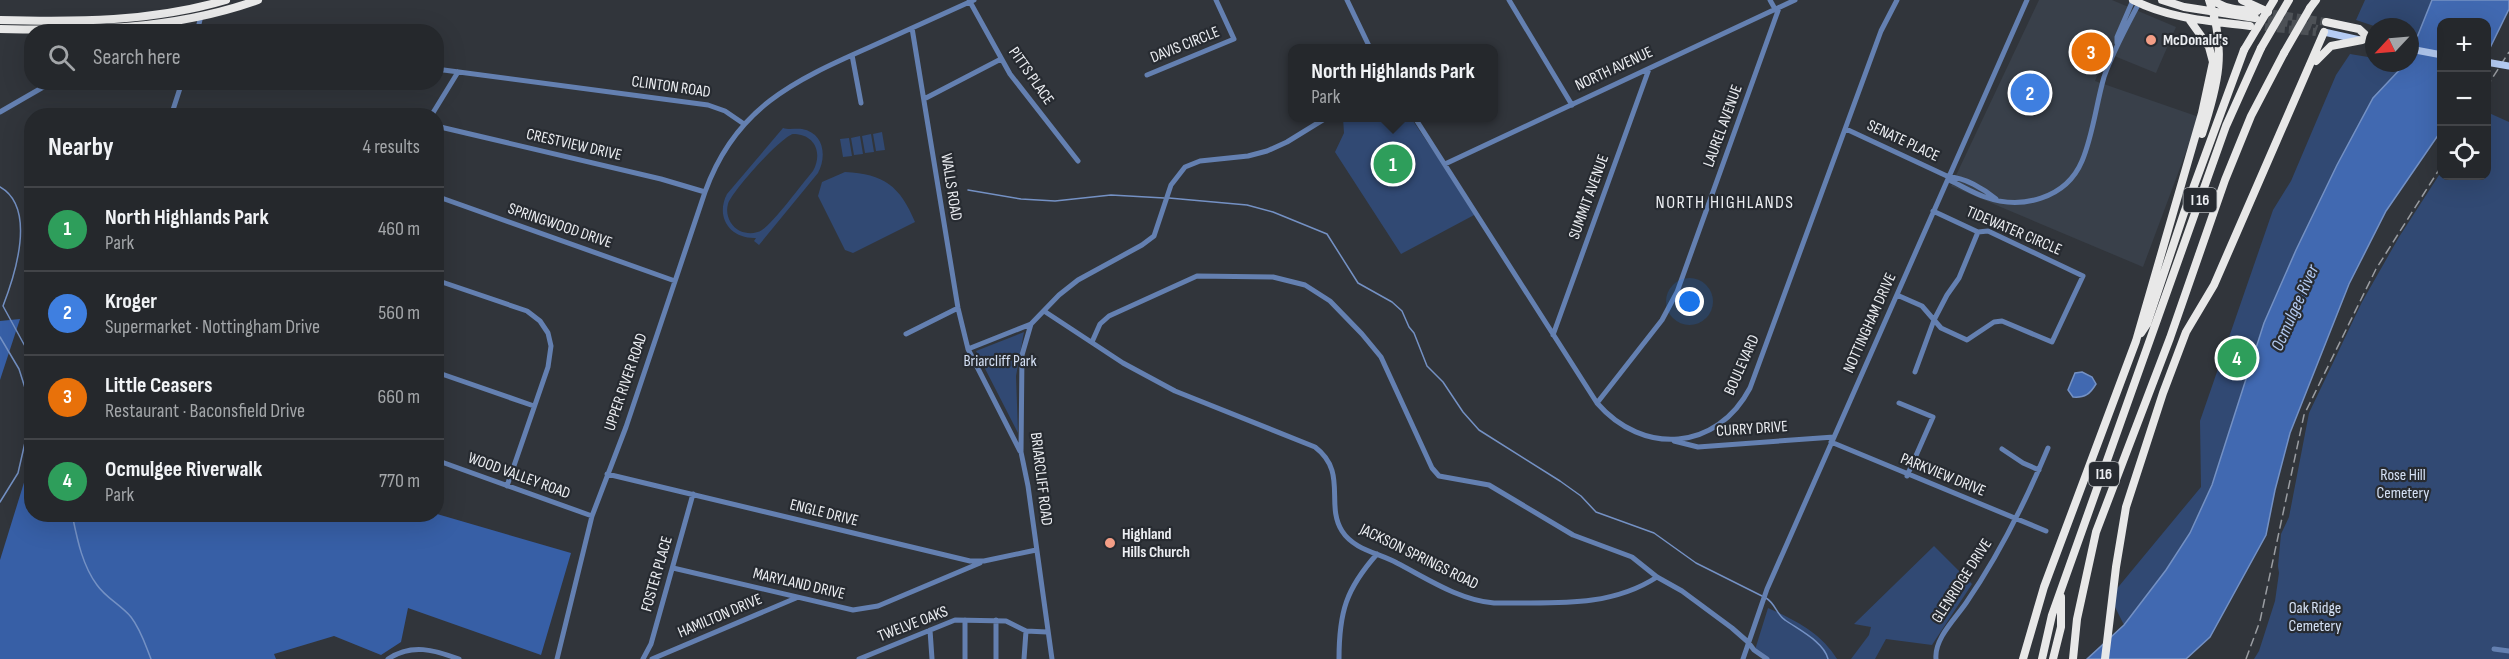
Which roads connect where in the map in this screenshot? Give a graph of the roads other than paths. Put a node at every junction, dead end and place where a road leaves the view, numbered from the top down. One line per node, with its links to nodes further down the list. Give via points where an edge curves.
1 (226, 0): 18 (highway)
2 (258, 0): 22 (highway)
3 (1217, 0): 48 (street, DAVIS CIRCLE, via 1234,39)
4 (1347, 0): 37 (street)
5 (1509, 0): 53 (street)
6 (1770, 0): 19 (street)
7 (1795, 0): 19 (street, NORTH AVENUE)
8 (1897, 0): 61 (street, BOULEVARD, via 1881,31)
9 (2027, 0): 65 (street, NOTTINGHAM DRIVE)
10 (2162, 0): 20 (highway)
11 (2211, 0): 20 (highway); 23 (highway)
12 (2242, 0): 21 (highway)
13 (2274, 0): 79 (highway, I 16, bridge, via 2244,50 2147,324)
14 (2289, 0): 82 (highway, I 16, bridge, via 2261,48 2226,126)
15 (2316, 0): 109 (highway, I 16, bridge, via 2251,116 2225,180 2096,532)
16 (971, 1): 30 (street); 41 (street, PITTS PLACE)
17 (2134, 1): 24 (highway); 65 (street, SENATE PLACE, via 2102,85 2086,150 2072,177 2057,191 2026,201 1996,199)
18 (207, 3): 22 (street); 25 (highway, via 108,20)
19 (1777, 8): 45 (street, NORTH AVENUE); 85 (street, LAUREL AVENUE, via 1677,292 1662,320)
20 (2213, 10): 23 (highway); 26 (highway)
21 (2268, 12)
22 (200, 17): 28 (highway); 29 (street)
23 (2254, 18): 26 (highway)
24 (2189, 19): 26 (highway); 64 (highway, via 2209,47 2212,62)
25 (0, 20)
26 (2214, 22): 64 (highway, via 2221,52 2216,88)
27 (2326, 22): 34 (highway, via 2359,29)
28 (150, 24)
29 (199, 24)
30 (912, 28): 40 (street); 51 (street, WALLS ROAD)
31 (0, 29): 32 (highway)
32 (24, 29)
33 (2319, 31): 35 (main road); 44 (highway)
34 (2365, 35)
35 (2362, 40): 36 (main road); 44 (highway, via 2331,46)
36 (2365, 41)
37 (1368, 44)
38 (2419, 50): 39 (main road)
39 (2437, 53)
40 (852, 55): 52 (street); 59 (street, via 781,90)
41 (1001, 59): 51 (street); 62 (street, PITTS PLACE)
42 (2491, 63): 43 (main road, bridge)
43 (2509, 66)
44 (2310, 68): 140 (highway, via 2214,285 2186,332 2126,507)
45 (1649, 69): 53 (street, NORTH AVENUE); 78 (street, SUMMIT AVENUE)
46 (444, 70): 47 (street, CLINTON ROAD)
47 (458, 72): 55 (street); 59 (street, CLINTON ROAD, via 708,105)
48 (1147, 75)
49 (38, 90): 56 (street)
50 (179, 90): 54 (street)
51 (924, 99): 73 (street, WALLS ROAD)
52 (861, 103)
53 (1572, 105): 63 (street, NORTH AVENUE)
54 (174, 108)
55 (436, 108)
56 (0, 112)
57 (1318, 122): 74 (street, BRIARCLIFF ROAD, via 1267,151 1192,164 1178,173 1157,231 1149,241 1078,280)
58 (1418, 122): 63 (street, BOULEVARD)
59 (744, 124): 66 (street, UPPER RIVER ROAD, via 720,158)
60 (444, 128): 66 (street, CRESTVIEW DRIVE)
61 (1846, 129): 65 (street, SENATE PLACE); 88 (street, BOULEVARD, via 1747,393 1735,411 1718,425)
62 (1078, 161)
63 (1445, 164): 78 (street, BOULEVARD)
64 (2187, 170): 79 (highway)
65 (1949, 177): 68 (street, NOTTINGHAM DRIVE)
66 (705, 192): 70 (street, UPPER RIVER ROAD)
67 (444, 199): 70 (street, SPRINGWOOD DRIVE)
68 (1934, 212): 69 (street, TIDEWATER CIRCLE); 72 (street, NOTTINGHAM DRIVE)
69 (1977, 232): 75 (street, via 1959,278); 75 (street, TIDEWATER CIRCLE, via 1988,231 2083,276 2052,342 2002,321 1967,340 1941,328)
70 (675, 281): 95 (street, UPPER RIVER ROAD)
71 (444, 283): 87 (street, via 527,311 540,321 548,333 551,354)
72 (1897, 295): 75 (street, TIDEWATER CIRCLE, via 1922,306); 89 (street, NOTTINGHAM DRIVE)
73 (958, 308): 77 (street); 81 (street, WALLS ROAD)
74 (1044, 310): 76 (street, BRIARCLIFF ROAD); 80 (street, JACKSON SPRINGS ROAD)
75 (1934, 320): 83 (street)
76 (1031, 324): 81 (street); 92 (street, BRIARCLIFF ROAD, via 1021,368)
77 (906, 334)
78 (1553, 335): 85 (street, BOULEVARD)
79 (2136, 341): 135 (highway, I 16, via 2044,587)
80 (1092, 342): 103 (street, JACKSON SPRINGS ROAD, via 1175,391 1322,452 1334,476 1336,514 1342,531 1353,542); 106 (street, via 1100,324 1109,316 1197,276 1273,277 1305,285 1330,301 1381,357 1438,476 1489,485 1573,535 1632,557)
81 (968, 348): 92 (street, WALLS ROAD)
82 (2146, 355): 107 (highway, I16)
83 (1915, 372)
84 (444, 375): 87 (street)
85 (1597, 403): 88 (street, BOULEVARD, via 1628,429)
86 (1899, 403): 96 (street, via 1933,417)
87 (534, 406): 97 (street)
88 (1674, 440): 89 (street, CURRY DRIVE, via 1698,447)
89 (1832, 440): 96 (street, PARKVIEW DRIVE); 115 (street, NOTTINGHAM DRIVE)
90 (2048, 448): 94 (street, GLENRIDGE DRIVE)
91 (2002, 449): 94 (street)
92 (1021, 452): 102 (street, BRIARCLIFF ROAD)
93 (444, 463): 97 (street, WOOD VALLEY ROAD)
94 (2039, 470): 100 (street, GLENRIDGE DRIVE)
95 (607, 474): 98 (street, ENGLE DRIVE); 99 (street, UPPER RIVER ROAD)
96 (1907, 476): 100 (street, PARKVIEW DRIVE)
97 (507, 486): 99 (street, WOOD VALLEY ROAD)
98 (693, 494): 104 (street, ENGLE DRIVE, via 970,561); 105 (street, FOSTER PLACE)
99 (592, 516): 121 (street, UPPER RIVER ROAD)
100 (2016, 518): 101 (street, PARKVIEW DRIVE); 134 (street, GLENRIDGE DRIVE, via 1938,644)
101 (2046, 531)
102 (1036, 550): 104 (street, ENGLE DRIVE); 114 (street, BRIARCLIFF ROAD)
103 (1377, 554): 106 (street, JACKSON SPRINGS ROAD, via 1448,589 1488,603 1597,600 1628,593); 131 (street, via 1357,577 1344,606)
104 (984, 561): 108 (street, MARYLAND DRIVE, via 867,609 843,609)
105 (673, 568): 108 (street, MARYLAND DRIVE); 122 (street, FOSTER PLACE)
106 (1657, 577): 115 (street, via 1682,591)
107 (2061, 594): 136 (highway); 137 (highway, I16, via 2061,627)
108 (798, 598): 123 (street, HAMILTON DRIVE)
109 (2077, 619): 138 (highway); 139 (highway, I 16)
110 (965, 620): 111 (street, TWELVE OAKS); 112 (street, TWELVE OAKS); 127 (street)
111 (996, 620): 113 (street, TWELVE OAKS, via 1008,621); 128 (street)
112 (930, 630): 117 (street, TWELVE OAKS); 126 (street)
113 (1026, 631): 114 (street, TWELVE OAKS); 129 (street)
114 (1047, 632): 130 (street, BRIARCLIFF ROAD)
115 (1748, 642): 132 (street, NOTTINGHAM DRIVE); 133 (street)
116 (2494, 649): 118 (street)
117 (880, 651): 124 (street, TWELVE OAKS); 125 (street)
118 (2509, 651)
119 (388, 659): 120 (street, via 417,649)
120 (459, 659)
121 (557, 659)
122 (643, 659)
123 (652, 659)
124 (859, 659)
125 (882, 659)
126 (932, 659)
127 (965, 659)
128 (996, 659)
129 (1024, 659)
130 (1052, 659)
131 (1339, 659)
132 (1743, 659)
133 (1767, 659)
134 (1936, 659)
135 (2023, 659)
136 (2042, 659)
137 (2053, 659)
138 (2066, 659)
139 (2073, 659)
140 (2105, 659)

